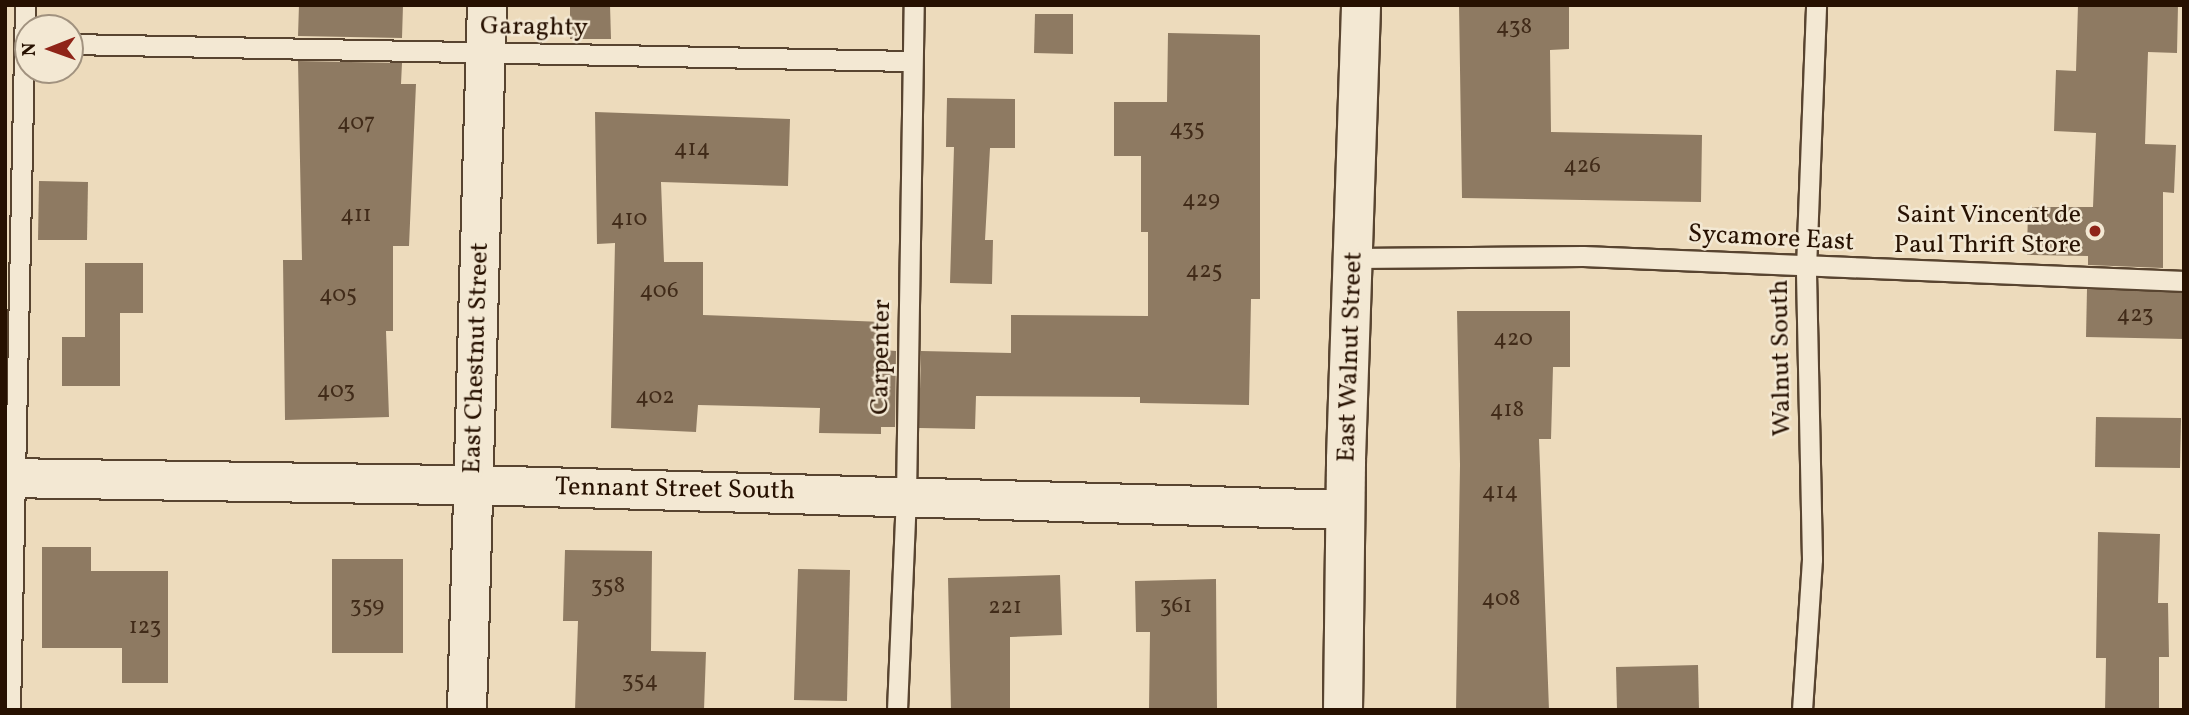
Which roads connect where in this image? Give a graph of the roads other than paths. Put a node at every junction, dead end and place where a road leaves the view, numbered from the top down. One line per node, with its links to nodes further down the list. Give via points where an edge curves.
1 (487, 5): 6 (street, East Chestnut Street)
2 (914, 5): 7 (lane, Carpenter)
3 (1361, 5): 10 (street, East Walnut Street)
4 (1816, 5): 11 (lane, Walnut South)
5 (84, 44): 6 (lane, Garaghty)
6 (486, 54): 7 (lane, Garaghty); 14 (street, East Chestnut Street)
7 (912, 61): 15 (lane, Carpenter)
8 (18, 84): 9 (lane)
9 (12, 255): 13 (lane)
10 (1356, 257): 11 (lane, Sycamore East, via 1583,256); 16 (street, East Walnut Street)
11 (1806, 268): 12 (lane, Sycamore East); 21 (lane, Walnut South, via 1812,559)
12 (2184, 281)
13 (10, 478): 14 (street, Tennant Street South); 17 (lane)
14 (473, 485): 15 (street, Tennant Street South); 18 (street, East Chestnut Street)
15 (906, 496): 16 (street, Tennant Street South); 19 (lane, Carpenter)
16 (1345, 510): 20 (street, East Walnut Street)
17 (10, 710)
18 (467, 710)
19 (897, 710)
20 (1343, 710)
21 (1802, 710)

